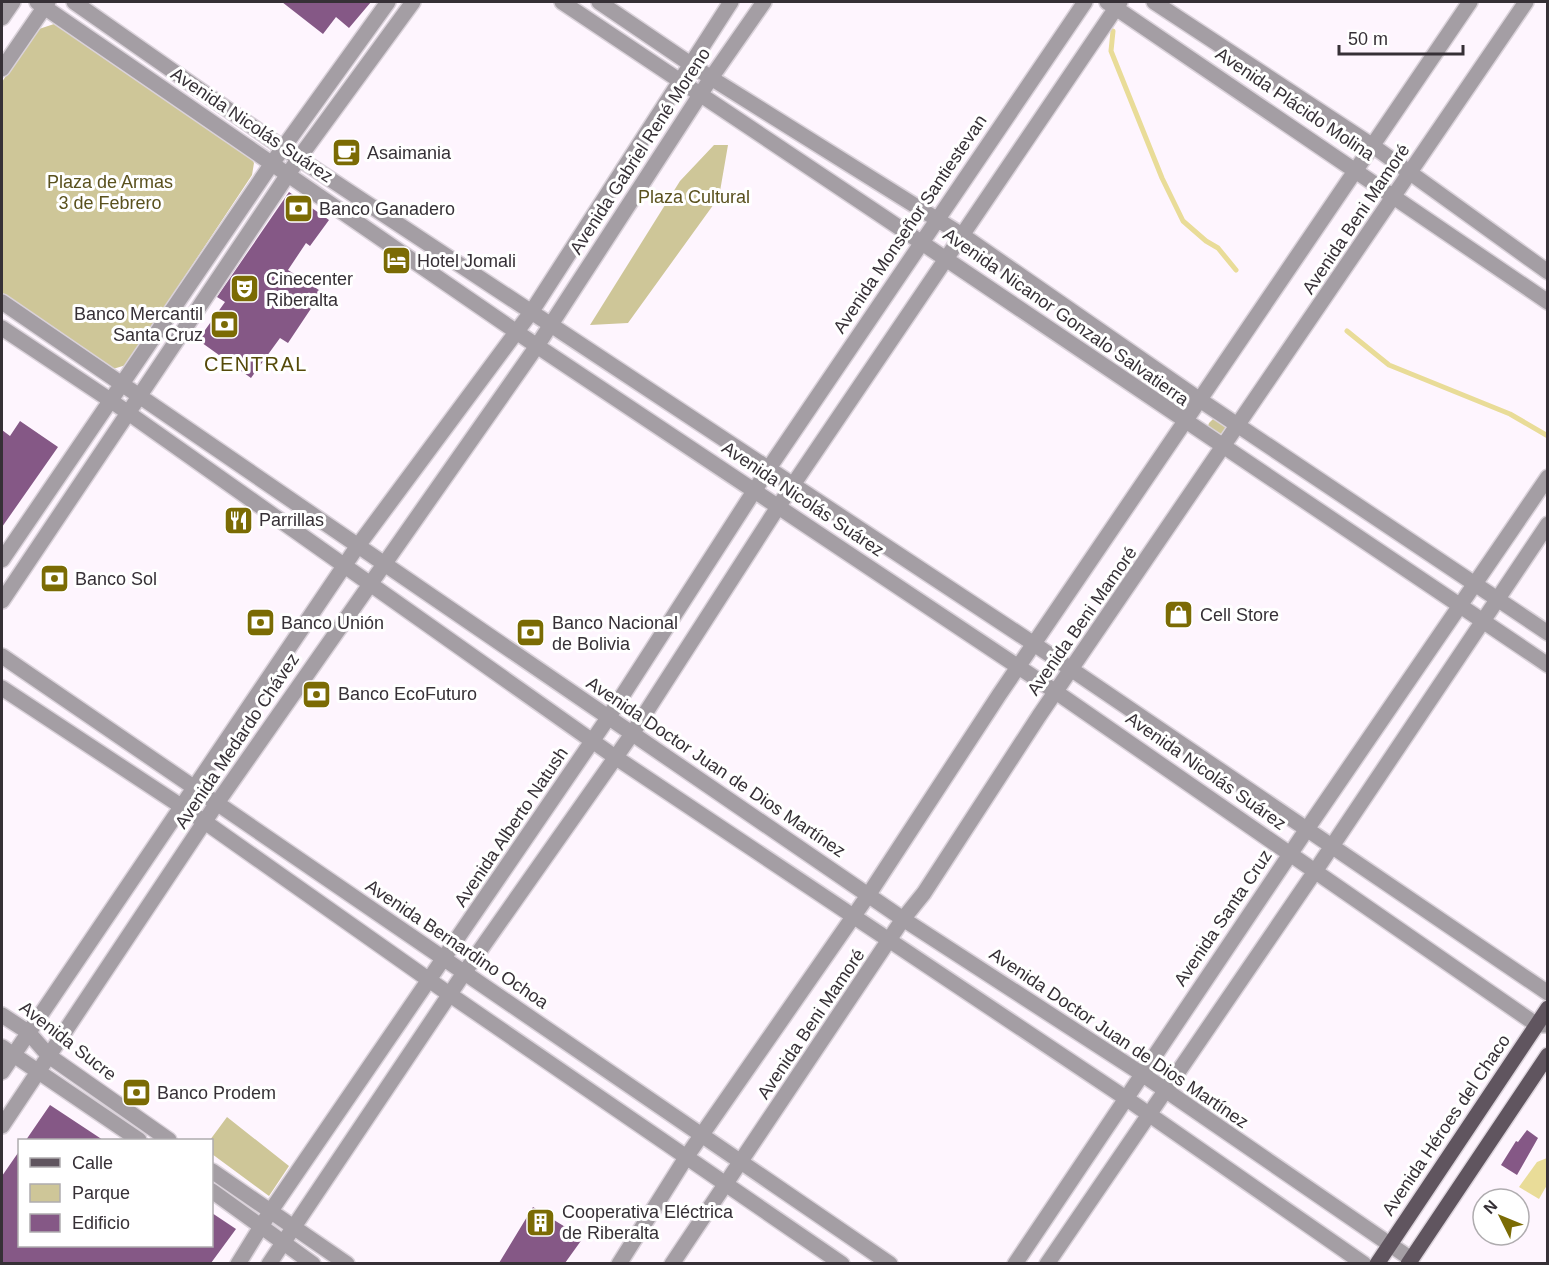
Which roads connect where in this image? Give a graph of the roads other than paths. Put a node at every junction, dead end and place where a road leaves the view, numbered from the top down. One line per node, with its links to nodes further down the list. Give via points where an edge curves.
1 (13, 2): 15 (street)
2 (74, 2): 22 (street, Avenida Nicolás Suárez)
3 (388, 2): 22 (street)
4 (413, 2): 23 (street)
5 (562, 2): 19 (street, Avenida Nicanor Gonzalo Salvatierra)
6 (599, 2): 16 (street, Avenida Nicanor Gonzalo Salvatierra)
7 (731, 2): 16 (street, Avenida Gabriel René Moreno)
8 (764, 2): 18 (street, Avenida Gabriel René Moreno)
9 (1085, 2): 29 (street, Avenida Monseñor Santiestevan)
10 (1154, 2): 21 (street, Avenida Plácido Molina)
11 (1470, 2): 21 (street, Avenida Beni Mamoré)
12 (1526, 2): 27 (street, Avenida Beni Mamoré)
13 (43, 3): 17 (street); 24 (street, Avenida Nicolás Suárez)
14 (1115, 3): 25 (street, Avenida Plácido Molina); 30 (street)
15 (2, 18)
16 (690, 64): 18 (street, Avenida Nicanor Gonzalo Salvatierra); 19 (street, Avenida Gabriel René Moreno)
17 (2, 69)
18 (711, 78): 20 (street, Avenida Gabriel René Moreno); 29 (street, Avenida Nicanor Gonzalo Salvatierra)
19 (681, 80): 20 (street, Avenida Nicanor Gonzalo Salvatierra); 36 (street, Avenida Gabriel René Moreno)
20 (702, 94): 31 (street, Avenida Nicanor Gonzalo Salvatierra); 37 (street, Avenida Gabriel René Moreno)
21 (1372, 146): 25 (street, Avenida Beni Mamoré); 27 (street, Avenida Plácido Molina)
22 (283, 148): 23 (street, Avenida Nicolás Suárez); 24 (street)
23 (299, 158): 26 (street); 36 (street, Avenida Nicolás Suárez)
24 (273, 162): 26 (street, Avenida Nicolás Suárez); 41 (street)
25 (1355, 169): 28 (street, Avenida Plácido Molina); 44 (street, Avenida Beni Mamoré)
26 (289, 173): 39 (street, Avenida Nicolás Suárez); 42 (street)
27 (1411, 173): 28 (street, Avenida Beni Mamoré); 33 (street, Avenida Plácido Molina)
28 (1394, 196): 35 (street, Avenida Plácido Molina); 47 (street, Avenida Beni Mamoré)
29 (937, 219): 30 (street, Avenida Nicanor Gonzalo Salvatierra); 31 (street, Avenida Monseñor Santiestevan)
30 (962, 235): 32 (street); 44 (street, Avenida Nicanor Gonzalo Salvatierra)
31 (921, 241): 32 (street, Avenida Nicanor Gonzalo Salvatierra); 49 (street, Avenida Monseñor Santiestevan)
32 (947, 257): 46 (street, Avenida Nicanor Gonzalo Salvatierra); 51 (street)
33 (1548, 272)
34 (2, 302): 41 (street, Avenida Doctor Juan de Dios Martínez)
35 (1548, 302)
36 (532, 311): 37 (street, Avenida Nicolás Suárez); 39 (street, Avenida Medardo Chávez)
37 (551, 322): 40 (street, Avenida Medardo Chávez); 49 (street, Avenida Nicolás Suárez)
38 (2, 328): 43 (street)
39 (516, 332): 40 (street, Avenida Nicolás Suárez); 55 (street, Avenida Medardo Chávez)
40 (537, 346): 52 (street, Avenida Nicolás Suárez); 57 (street, Avenida Medardo Chávez)
41 (121, 382): 42 (street, Avenida Doctor Juan de Dios Martínez); 43 (street)
42 (140, 395): 45 (street); 55 (street, Avenida Doctor Juan de Dios Martínez)
43 (110, 400): 45 (street); 56 (street)
44 (1200, 400): 46 (street, Avenida Beni Mamoré); 47 (street, Avenida Nicanor Gonzalo Salvatierra)
45 (129, 413): 58 (street); 62 (street)
46 (1185, 422): 48 (street, Avenida Nicanor Gonzalo Salvatierra); 66 (street, Avenida Beni Mamoré)
47 (1239, 425): 48 (street, Avenida Beni Mamoré); 60 (street, Avenida Nicanor Gonzalo Salvatierra)
48 (1223, 448): 63 (street, Avenida Nicanor Gonzalo Salvatierra); 70 (street, Avenida Beni Mamoré)
49 (769, 468): 51 (street, Avenida Nicolás Suárez); 52 (street, Avenida Alberto Natush)
50 (1548, 477): 60 (street, Avenida Santa Cruz)
51 (794, 486): 53 (street); 66 (street, Avenida Nicolás Suárez)
52 (755, 490): 53 (street, Avenida Nicolás Suárez); 73 (street, Avenida Alberto Natush)
53 (778, 507): 69 (street, Avenida Nicolás Suárez); 74 (street)
54 (1548, 524): 61 (street)
55 (357, 547): 57 (street, Avenida Doctor Juan de Dios Martínez); 58 (street, Avenida Medardo Chávez)
56 (2, 560)
57 (382, 565): 59 (street, Avenida Medardo Chávez); 73 (street, Avenida Doctor Juan de Dios Martínez)
58 (344, 567): 59 (street); 77 (street, Avenida Medardo Chávez)
59 (369, 585): 75 (street); 78 (street, Avenida Medardo Chávez)
60 (1473, 585): 61 (street, Avenida Nicanor Gonzalo Salvatierra); 63 (street, Avenida Santa Cruz)
61 (1497, 599): 64 (street); 65 (street, Avenida Nicanor Gonzalo Salvatierra)
62 (2, 601)
63 (1460, 606): 64 (street, Avenida Nicanor Gonzalo Salvatierra); 81 (street, Avenida Santa Cruz)
64 (1482, 621): 68 (street, Avenida Nicanor Gonzalo Salvatierra); 82 (street)
65 (1548, 633)
66 (1034, 644): 69 (street, Avenida Beni Mamoré); 70 (street, Avenida Nicolás Suárez)
67 (2, 656): 77 (street, Avenida Bernardino Ochoa)
68 (1548, 665)
69 (1018, 667): 72 (street, Avenida Nicolás Suárez); 85 (street, Avenida Beni Mamoré)
70 (1071, 670): 72 (street, Avenida Beni Mamoré); 81 (street, Avenida Nicolás Suárez)
71 (2, 688): 79 (street)
72 (1056, 692): 83 (street, Avenida Nicolás Suárez); 87 (street, Avenida Beni Mamoré)
73 (608, 718): 74 (street, Avenida Doctor Juan de Dios Martínez); 75 (street, Avenida Alberto Natush)
74 (632, 734): 76 (street); 85 (street, Avenida Doctor Juan de Dios Martínez)
75 (593, 741): 76 (street); 89 (street, Avenida Alberto Natush)
76 (615, 757): 86 (street); 90 (street)
77 (194, 787): 78 (street, Avenida Bernardino Ochoa); 79 (street, Avenida Medardo Chávez)
78 (218, 803): 80 (street, Avenida Medardo Chávez); 89 (street, Avenida Bernardino Ochoa)
79 (181, 806): 80 (street); 97 (street, Avenida Medardo Chávez)
80 (205, 822): 91 (street); 100 (street, Avenida Medardo Chávez)
81 (1307, 829): 82 (street, Avenida Nicolás Suárez); 83 (street, Avenida Santa Cruz)
82 (1332, 844): 84 (street); 92 (street, Avenida Nicolás Suárez)
83 (1290, 853): 84 (street, Avenida Nicolás Suárez); 103 (street, Avenida Santa Cruz)
84 (1316, 870): 96 (street, Avenida Nicolás Suárez); 104 (street)
85 (869, 894): 86 (street, Avenida Beni Mamoré); 87 (street, Avenida Doctor Juan de Dios Martínez)
86 (853, 916): 88 (street); 108 (street, Avenida Beni Mamoré)
87 (903, 920): 88 (street, Avenida Beni Mamoré); 103 (street, Avenida Doctor Juan de Dios Martínez)
88 (890, 940): 105 (street); 112 (street, Avenida Beni Mamoré)
89 (445, 960): 90 (street, Avenida Bernardino Ochoa); 91 (street, Avenida Alberto Natush)
90 (464, 974): 93 (street); 108 (street, Avenida Bernardino Ochoa)
91 (430, 981): 93 (street); 116 (street, Avenida Alberto Natush)
92 (1548, 993)
93 (449, 994): 111 (street); 118 (street)
94 (1548, 1008): 96 (main road, Avenida Héroes del Chaco)
95 (2, 1015): 97 (street, Avenida Sucre)
96 (1542, 1025): 120 (main road, Avenida Héroes del Chaco)
97 (27, 1032): 98 (street, Avenida Medardo Chávez); 100 (street, Avenida Sucre)
98 (7, 1050): 101 (street, Avenida Sucre); 102 (street, Avenida Medardo Chávez)
99 (1548, 1055): 121 (main road)
100 (49, 1056): 101 (street, Avenida Medardo Chávez); 110 (street, Avenida Sucre)
101 (38, 1070): 107 (street, Avenida Medardo Chávez); 109 (street, Avenida Sucre)
102 (2, 1072)
103 (1142, 1074): 104 (street, Avenida Doctor Juan de Dios Martínez); 105 (street, Avenida Santa Cruz)
104 (1164, 1090): 106 (street); 120 (street, Avenida Doctor Juan de Dios Martínez)
105 (1127, 1099): 106 (street); 130 (street, Avenida Santa Cruz)
106 (1147, 1113): 131 (street); 132 (street)
107 (2, 1126)
108 (703, 1134): 111 (street, Avenida Beni Mamoré); 112 (street, Avenida Bernardino Ochoa)
109 (138, 1139)
110 (168, 1139)
111 (687, 1156): 114 (street); 126 (street, Avenida Beni Mamoré)
112 (741, 1161): 114 (street, Avenida Beni Mamoré); 129 (street, Avenida Bernardino Ochoa)
113 (213, 1172): 116 (street)
114 (726, 1183): 127 (street, Avenida Beni Mamoré); 128 (street)
115 (213, 1192): 117 (street)
116 (270, 1212): 117 (street, Avenida Alberto Natush); 118 (street)
117 (262, 1226): 119 (street); 122 (street, Avenida Alberto Natush)
118 (292, 1226): 119 (street); 125 (street)
119 (283, 1241): 123 (street); 124 (street)
120 (1390, 1244): 121 (street, Avenida Doctor Juan de Dios Martínez); 133 (main road, Avenida Héroes del Chaco)
121 (1410, 1261)
122 (238, 1263)
123 (269, 1263)
124 (313, 1263)
125 (348, 1263)
126 (619, 1263)
127 (672, 1263)
128 (842, 1263)
129 (890, 1263)
130 (1016, 1263)
131 (1047, 1263)
132 (1364, 1263)
133 (1377, 1263)

